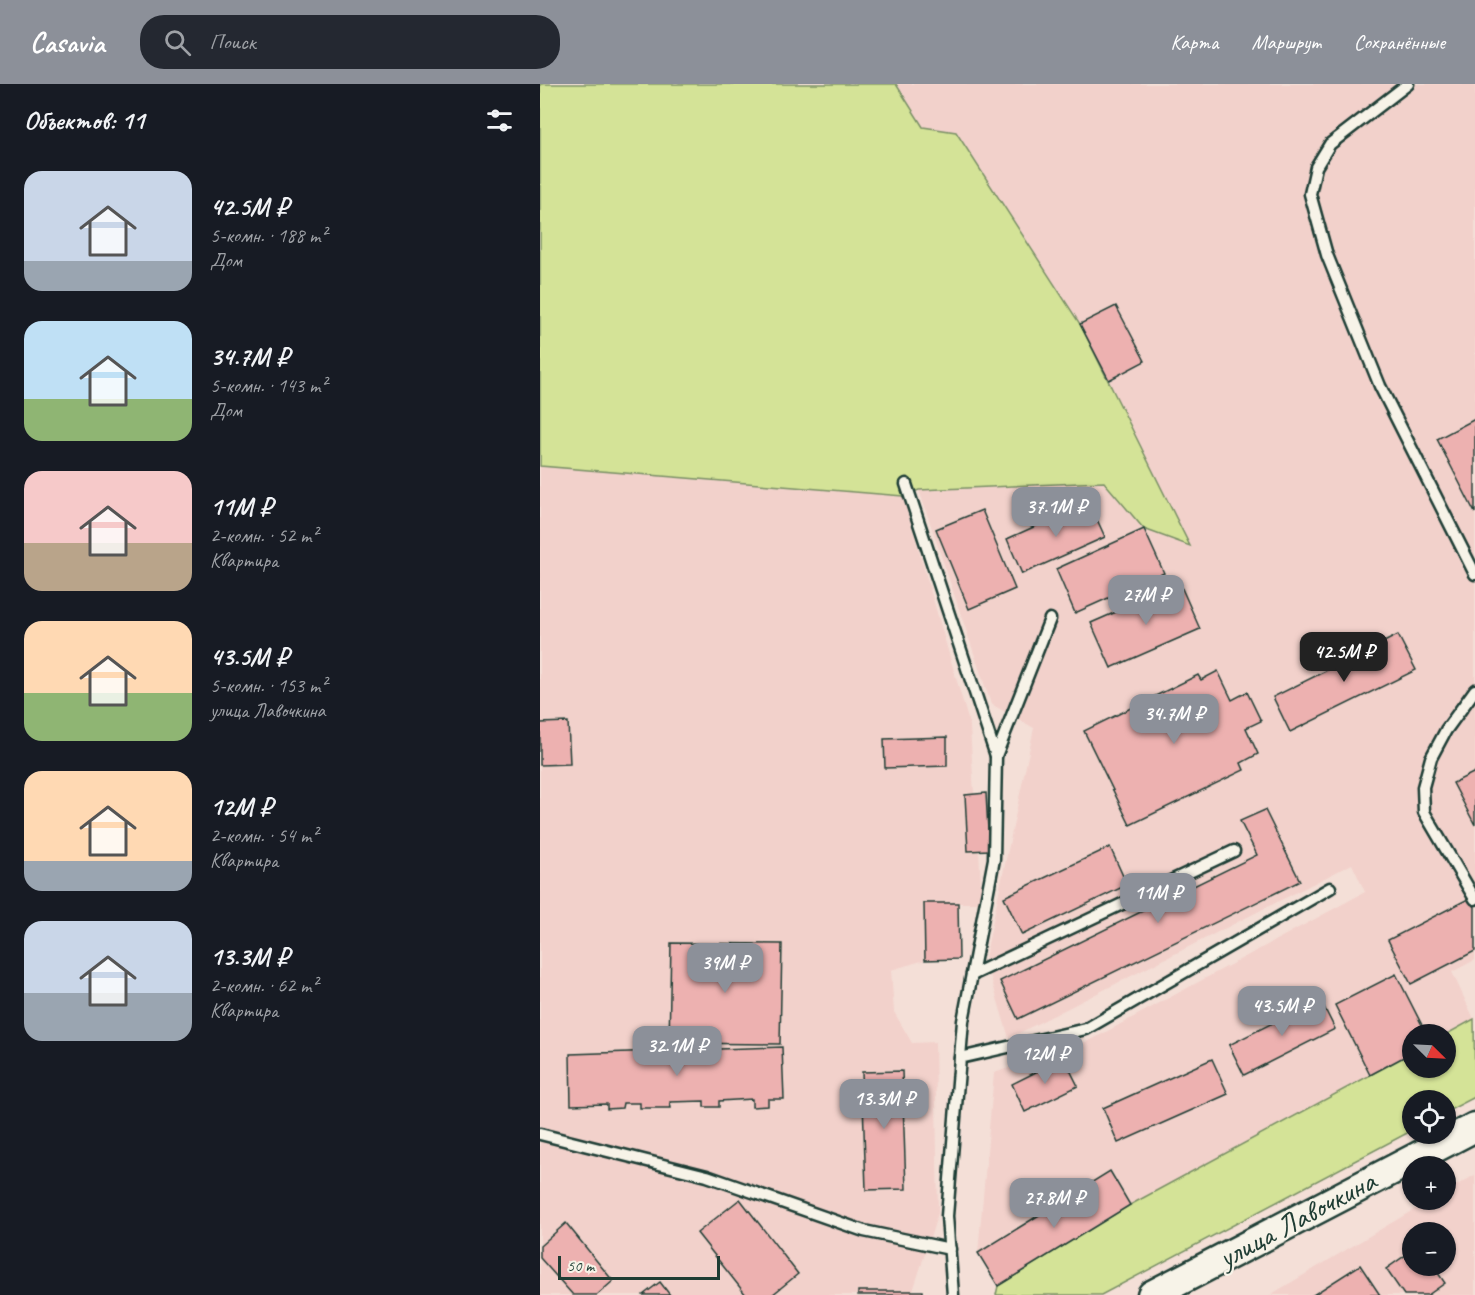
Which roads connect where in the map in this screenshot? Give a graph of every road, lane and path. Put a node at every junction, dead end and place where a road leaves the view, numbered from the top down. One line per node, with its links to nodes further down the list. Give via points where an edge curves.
1 (1408, 84): 3 (lane, via 1330,144 1316,167 1310,194 1327,255 1380,386)
2 (906, 484): 6 (lane)
3 (1475, 574)
4 (1050, 619): 6 (lane)
5 (1475, 690): 9 (lane, via 1446,730 1431,758 1423,787 1424,812)
6 (996, 756): 10 (lane, via 994,859)
7 (1234, 851): 10 (lane)
8 (1330, 888): 11 (lane, via 1086,1029)
9 (1475, 899)
10 (972, 975): 11 (lane)
11 (960, 1058): 14 (lane, via 947,1216)
12 (1475, 1127): 16 (main road, улица Лавочкина)
13 (540, 1134): 14 (lane, via 707,1176 864,1231)
14 (950, 1249): 15 (lane)
15 (953, 1295)
16 (1152, 1295)

